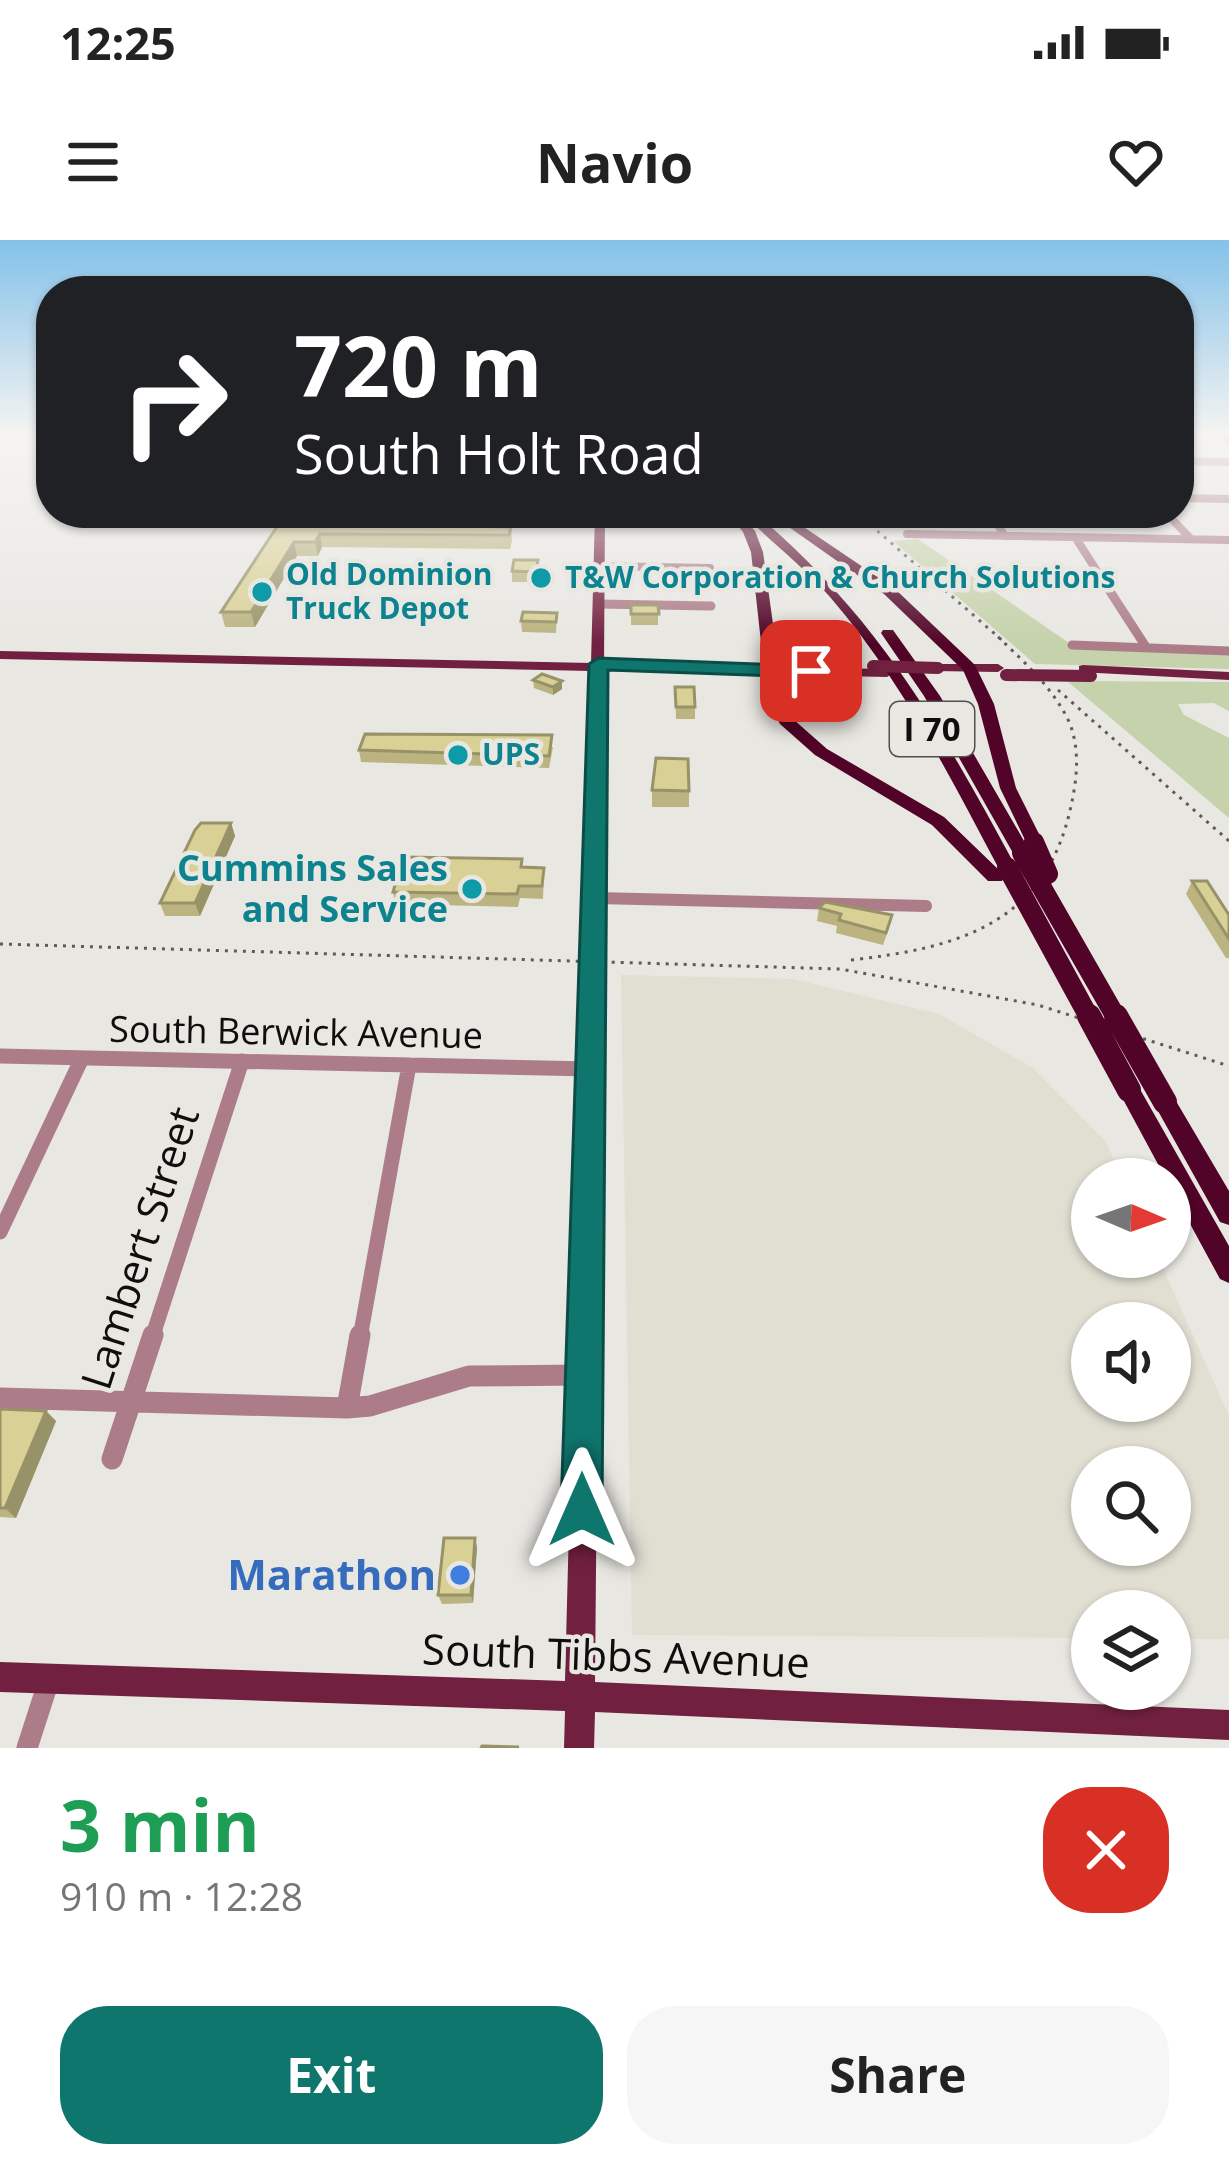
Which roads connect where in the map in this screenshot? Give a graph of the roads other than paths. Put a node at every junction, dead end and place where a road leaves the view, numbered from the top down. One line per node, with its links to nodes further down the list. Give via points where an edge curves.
1 (600, 528): 13 (main road)
2 (746, 528): 22 (highway, via 757,552)
3 (765, 528): 25 (highway, I 70, via 879,644)
4 (783, 528): 25 (highway, I 70, via 885,628 932,696)
5 (797, 528): 23 (highway, via 889,591)
6 (1000, 528): 9 (street)
7 (1180, 528): 11 (street)
8 (907, 534): 9 (street)
9 (1005, 536): 10 (street)
10 (1075, 537): 11 (street); 18 (street)
11 (1191, 539): 12 (street)
12 (1229, 540)
13 (599, 566): 14 (street); 15 (main road)
14 (710, 568)
15 (598, 604): 16 (street); 21 (main road)
16 (711, 606)
17 (1072, 645): 18 (street)
18 (1146, 646): 19 (street)
19 (1229, 651)
20 (0, 655): 21 (main road)
21 (598, 664): 22 (main road); 26 (main road)
22 (772, 668): 23 (main road, bridge); 25 (highway, via 779,710 797,733)
23 (972, 671): 24 (main road, bridge); 25 (highway, via 1008,788)
24 (1229, 676)
25 (1014, 860): 28 (highway, I 70, bridge); 28 (highway, bridge)
26 (596, 898): 27 (street); 33 (main road)
27 (926, 906)
28 (1095, 1004): 34 (highway, I 70, bridge, via 1165,1102); 36 (highway, I 70, bridge, via 1129,1090)
29 (0, 1056): 30 (street, South Berwick Avenue)
30 (82, 1058): 31 (street, South Berwick Avenue); 35 (street)
31 (242, 1061): 32 (street, South Berwick Avenue); 39 (street, Lambert Street)
32 (409, 1065): 33 (street, South Berwick Avenue); 40 (street)
33 (591, 1069): 37 (main road)
34 (1229, 1214)
35 (0, 1232)
36 (1229, 1271)
37 (583, 1375): 40 (street, via 469,1376); 44 (main road)
38 (0, 1398): 39 (street)
39 (131, 1402): 40 (street); 41 (street, Lambert Street)
40 (346, 1408)
41 (112, 1459)
42 (0, 1677): 43 (main road, South Tibbs Avenue)
43 (49, 1680): 44 (main road, South Tibbs Avenue); 46 (street)
44 (580, 1696): 45 (main road, South Tibbs Avenue); 47 (main road)
45 (1229, 1725)
46 (27, 1748)
47 (579, 1748)

